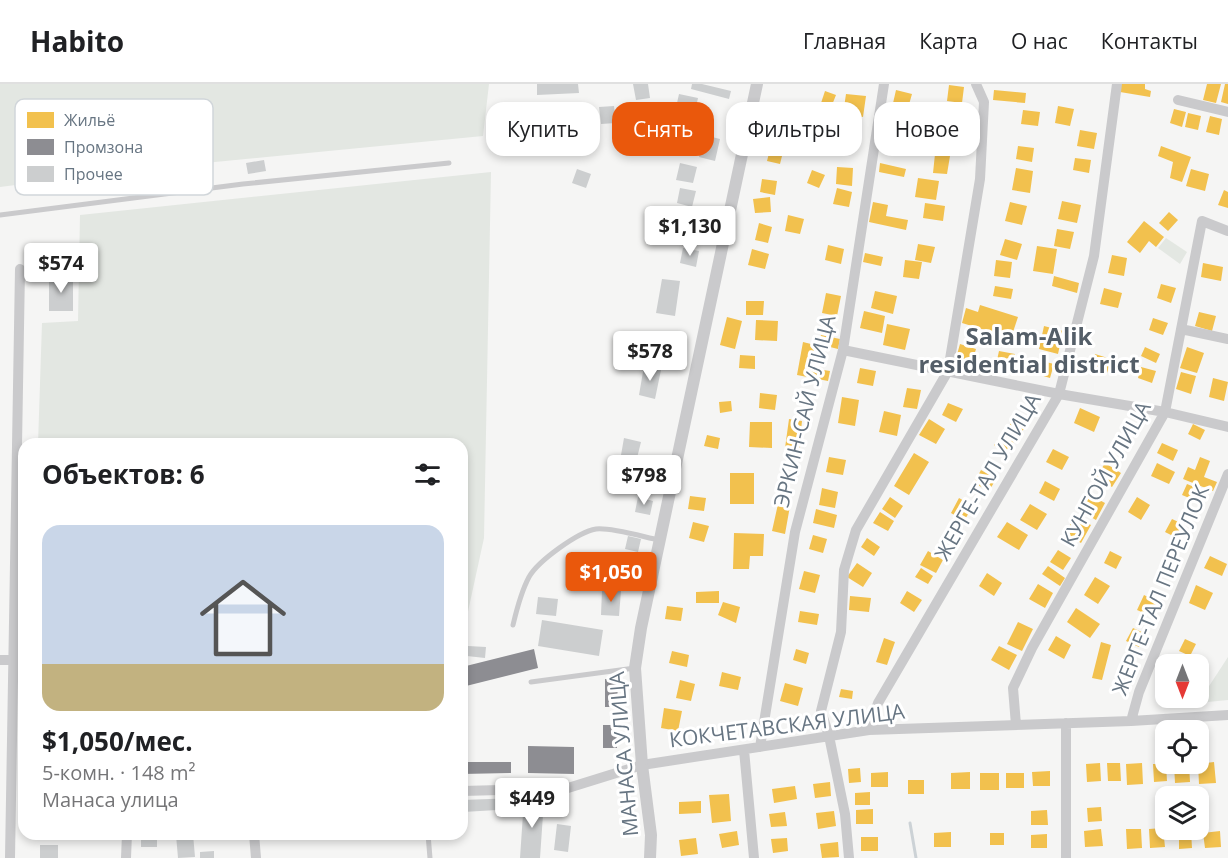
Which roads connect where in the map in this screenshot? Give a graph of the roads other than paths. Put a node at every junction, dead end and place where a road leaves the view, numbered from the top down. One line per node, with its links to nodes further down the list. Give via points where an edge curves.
1 (757, 84): 22 (street, МАНАСА УЛИЦА)
2 (884, 84): 15 (street, ЭРКИН-САЙ УЛИЦА)
3 (976, 84): 16 (street, via 984,102 980,179)
4 (1117, 84): 17 (street, ЖЕРГЕ-ТАЛ УЛИЦА, via 1094,256)
5 (1178, 100): 6 (street)
6 (1228, 112)
7 (449, 163): 8 (lane)
8 (213, 188)
9 (157, 195): 10 (lane)
10 (0, 215)
11 (1228, 231): 13 (street, КУНГОЙ УЛИЦА, via 1202,222)
12 (20, 269): 20 (street)
13 (1181, 329): 14 (street); 18 (street, КУНГОЙ УЛИЦА)
14 (1228, 339)
15 (843, 350): 16 (street); 35 (street, ЭРКИН-САЙ УЛИЦА, via 795,532)
16 (948, 371): 17 (street); 34 (street, via 856,530 844,570 841,632 820,711)
17 (1059, 394): 18 (street); 33 (street, ЖЕРГЕ-ТАЛ УЛИЦА, via 878,703)
18 (1165, 412): 19 (street); 32 (street, КУНГОЙ УЛИЦА, via 1018,677 1013,688)
19 (1228, 428)
20 (20, 438)
21 (1228, 474): 30 (street, ЖЕРГЕ-ТАЛ ПЕРЕУЛОК, via 1139,692)
22 (659, 540): 23 (lane, via 595,529 578,537 556,550 531,574); 26 (street, МАНАСА УЛИЦА)
23 (513, 625)
24 (0, 660): 25 (street)
25 (18, 662)
26 (635, 668): 28 (lane); 37 (street, МАНАСА УЛИЦА)
27 (18, 674): 39 (street)
28 (531, 682)
29 (1228, 715): 30 (street, КОКЧЕТАВСКАЯ УЛИЦА)
30 (1131, 721): 31 (street, КОКЧЕТАВСКАЯ УЛИЦА)
31 (1066, 723): 32 (street, КОКЧЕТАВСКАЯ УЛИЦА); 50 (street)
32 (1016, 725): 33 (street, КОКЧЕТАВСКАЯ УЛИЦА)
33 (869, 730): 34 (street, КОКЧЕТАВСКАЯ УЛИЦА)
34 (829, 736): 35 (street, КОКЧЕТАВСКАЯ УЛИЦА); 49 (street, via 845,814)
35 (760, 747): 36 (street, КОКЧЕТАВСКАЯ УЛИЦА)
36 (744, 750): 37 (street, КОКЧЕТАВСКАЯ УЛИЦА); 48 (street)
37 (642, 765): 38 (street, КОКЧЕТАВСКАЯ УЛИЦА, via 568,788); 47 (street, МАНАСА УЛИЦА)
38 (468, 791)
39 (5, 837): 43 (street)
40 (127, 840): 44 (street)
41 (254, 840): 45 (street)
42 (428, 840): 46 (lane)
43 (10, 858)
44 (126, 858)
45 (256, 858)
46 (430, 858)
47 (650, 858)
48 (754, 858)
49 (849, 858)
50 (1066, 858)

